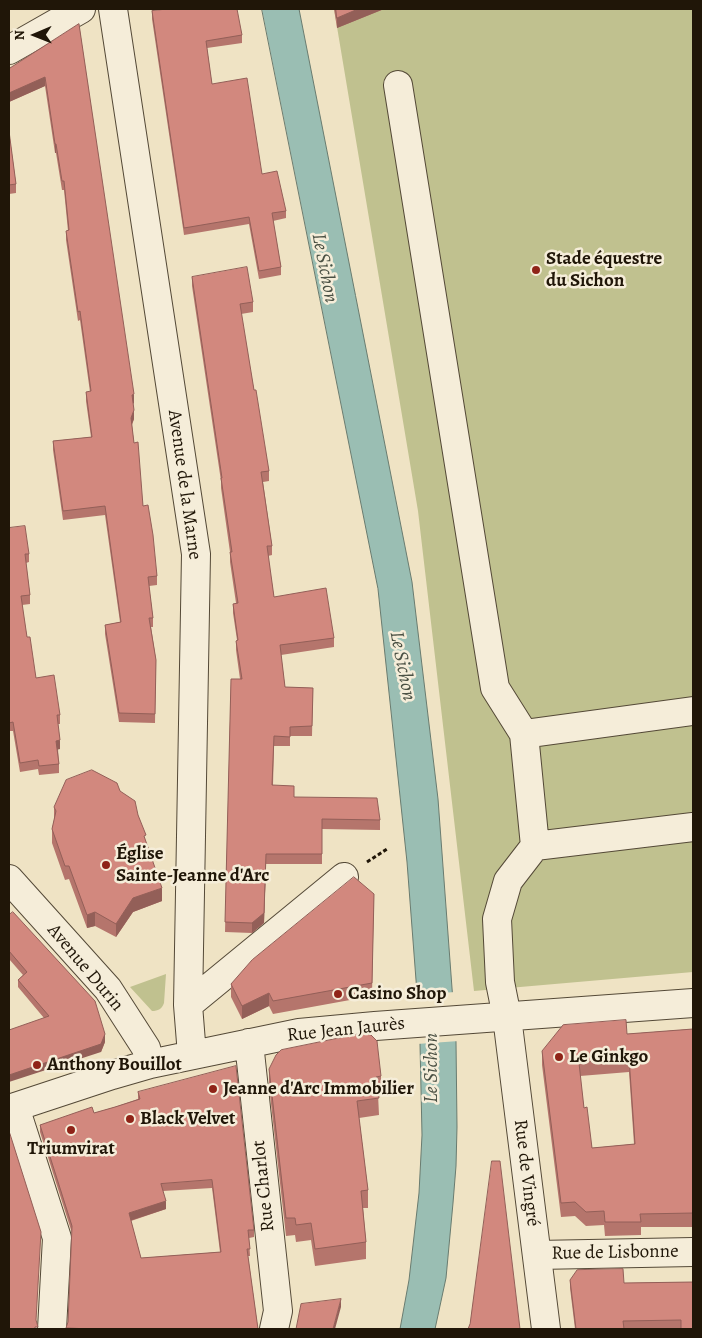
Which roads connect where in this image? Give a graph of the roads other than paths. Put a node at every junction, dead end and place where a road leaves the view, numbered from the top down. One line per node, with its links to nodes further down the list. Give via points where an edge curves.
1 (82, 9): 3 (street)
2 (113, 9): 12 (street, Avenue de la Marne, via 196,554)
3 (9, 50)
4 (398, 85): 6 (street, via 495,688)
5 (693, 711): 6 (street)
6 (524, 734): 8 (street)
7 (693, 827): 8 (street)
8 (535, 846): 13 (street, Rue de Vingré, via 508,881 497,919 500,982)
9 (344, 877): 12 (street)
10 (9, 879): 16 (street, Avenue Durin, via 108,990 146,1048)
11 (693, 1003): 13 (street, Rue Jean Jaurès)
12 (188, 1005): 15 (street, Avenue de la Marne)
13 (507, 1017): 14 (street, Rue Jean Jaurès, via 299,1033); 19 (street, Rue de Vingré)
14 (249, 1043): 15 (street, Rue Jean Jaurès); 21 (street, Rue Charlot, via 278,1311)
15 (192, 1055): 16 (street, Rue Jean Jaurès)
16 (150, 1064): 17 (street, Rue Jean Jaurès)
17 (12, 1108): 20 (street, via 57,1238)
18 (693, 1252): 19 (street, Rue de Lisbonne)
19 (537, 1255): 22 (street, Rue de Vingré)
20 (52, 1329)
21 (274, 1329)
22 (546, 1329)

